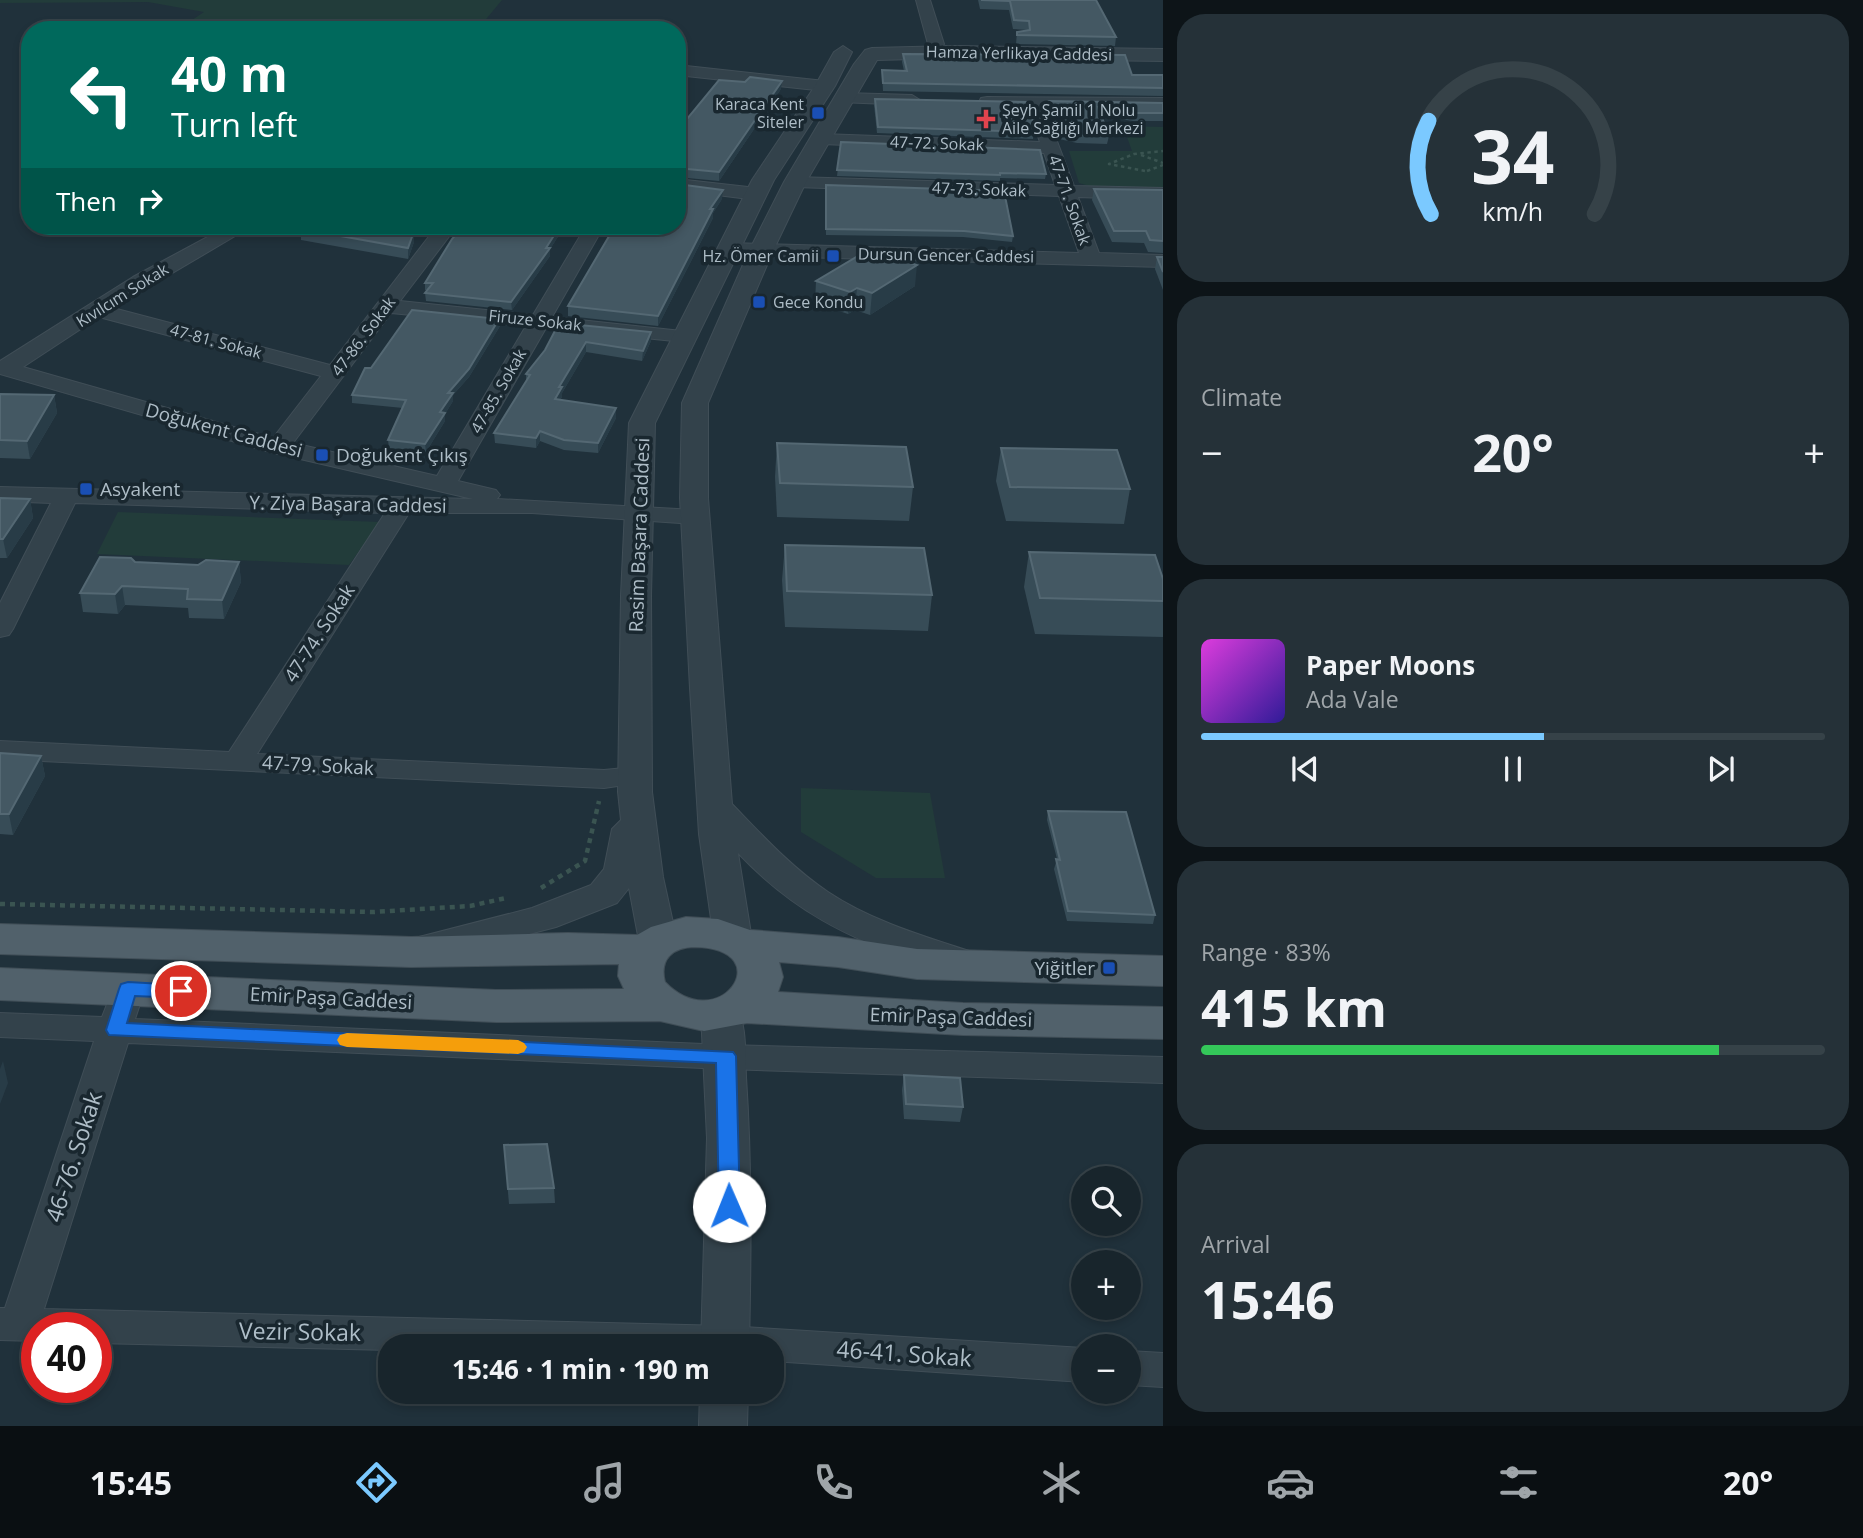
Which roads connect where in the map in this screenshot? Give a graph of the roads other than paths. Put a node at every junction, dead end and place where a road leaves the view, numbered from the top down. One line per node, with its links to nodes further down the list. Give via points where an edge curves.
1 (923, 0): 2 (street)
2 (936, 44): 3 (street, Hamza Yerlikaya Caddesi); 4 (street, Hamza Yerlikaya Caddesi)
3 (865, 46): 5 (street, Hamza Yerlikaya Caddesi); 7 (street, Rasim Başara Caddesi, via 861,68)
4 (1163, 48)
5 (1163, 55)
6 (686, 72): 7 (street)
7 (835, 92): 8 (street); 12 (street, Rasim Başara Caddesi); 17 (street, Rasim Başara Caddesi, via 763,180)
8 (926, 100)
9 (967, 101): 10 (street)
10 (1034, 103): 11 (street); 13 (street, 47-71. Sokak)
11 (1163, 103)
12 (822, 139): 13 (street, 47-72. Sokak); 14 (street, Rasim Başara Caddesi)
13 (1052, 148): 16 (street, 47-71. Sokak)
14 (795, 182): 16 (street, 47-73. Sokak); 23 (street, Rasim Başara Caddesi)
15 (686, 185): 17 (street)
16 (1068, 192): 18 (street, 47-73. Sokak); 24 (street, 47-71. Sokak)
17 (757, 194): 22 (street, Rasim Başara Caddesi)
18 (1163, 194)
19 (225, 235): 27 (street, Kıvılcım Sokak)
20 (440, 235): 26 (street, 47-86. Sokak)
21 (590, 235): 28 (street, 47-85. Sokak)
22 (730, 249): 23 (street, Dursun Gencer Caddesi); 29 (street, Rasim Başara Caddesi)
23 (761, 251): 24 (street, Dursun Gencer Caddesi); 39 (street, Rasim Başara Caddesi, via 695,403)
24 (1091, 258): 25 (street, Dursun Gencer Caddesi)
25 (1163, 261)
26 (386, 306): 28 (street, Firuze Sokak); 31 (street, 47-86. Sokak)
27 (97, 310): 30 (street, Kıvılcım Sokak); 31 (street, 47-81. Sokak)
28 (540, 320): 29 (street, Firuze Sokak); 33 (street, 47-85. Sokak)
29 (684, 336): 38 (street, Rasim Başara Caddesi, via 642,423)
30 (2, 368): 32 (street, Doğukent Caddesi)
31 (335, 373): 32 (street, 47-86. Sokak)
32 (278, 447): 33 (street, Doğukent Caddesi)
33 (444, 484): 37 (street, Doğukent Caddesi)
34 (0, 494): 35 (street, Y. Ziya Başara Caddesi)
35 (66, 497): 36 (street, Y. Ziya Başara Caddesi); 40 (street)
36 (401, 506): 37 (street, Y. Ziya Başara Caddesi); 42 (street, 47-74. Sokak)
37 (532, 506): 38 (street, Y. Ziya Başara Caddesi)
38 (639, 513): 39 (street, Y. Ziya Başara Caddesi); 43 (street, Rasim Başara Caddesi)
39 (695, 517): 44 (street, Rasim Başara Caddesi)
40 (0, 629)
41 (0, 750): 42 (street, 47-79. Sokak)
42 (238, 761): 43 (street, 47-79. Sokak)
43 (625, 783): 47 (street, Rasim Başara Caddesi, via 645,877); 48 (street, via 628,852 622,872 604,894 543,918)
44 (715, 807): 46 (street, Rasim Başara Caddesi); 49 (street, via 798,889 849,920)
45 (0, 939): 48 (main road)
46 (737, 942): 47 (main road, via 705,932 686,932); 49 (main road, via 917,964); 54 (main road, via 754,955 760,983 753,996)
47 (653, 946): 48 (main road); 52 (main road, via 640,968 641,982)
48 (411, 952)
49 (973, 966): 50 (main road)
50 (1163, 971)
51 (0, 984): 53 (main road, Emir Paşa Caddesi)
52 (662, 1004): 53 (main road, Emir Paşa Caddesi); 54 (main road, via 701,1015)
53 (122, 1009): 56 (street); 57 (street); 59 (street, 46-76. Sokak)
54 (730, 1010): 55 (main road, Emir Paşa Caddesi); 57 (street)
55 (1163, 1023)
56 (0, 1025)
57 (726, 1056): 58 (street); 61 (street, via 730,1230)
58 (1163, 1070)
59 (9, 1324): 60 (street, Vezir Sokak)
60 (378, 1334)
61 (725, 1334)
62 (784, 1347): 63 (street, 46-41. Sokak)
63 (1071, 1364)
64 (1141, 1369): 65 (street)
65 (1163, 1370)
66 (724, 1404): 67 (street)
67 (723, 1426)

